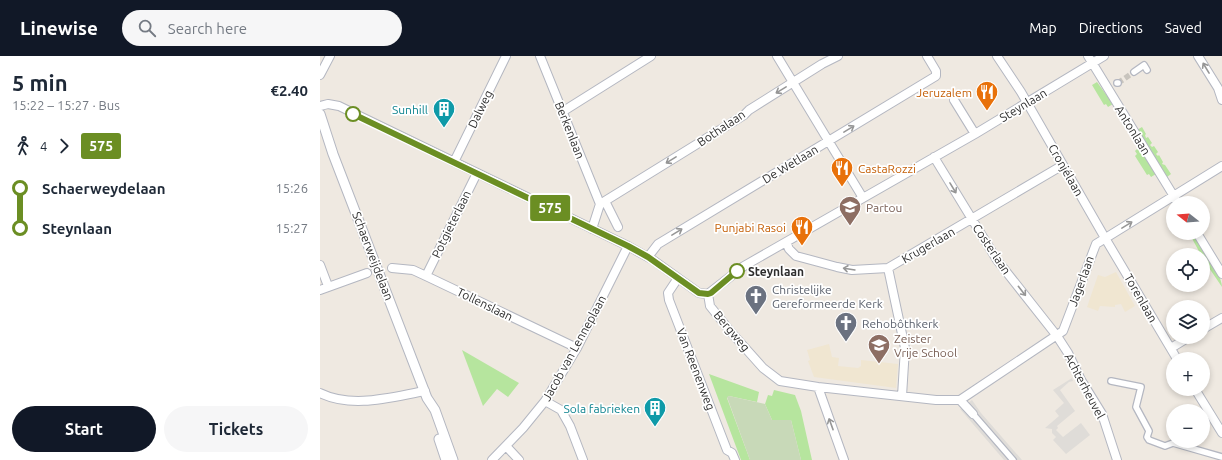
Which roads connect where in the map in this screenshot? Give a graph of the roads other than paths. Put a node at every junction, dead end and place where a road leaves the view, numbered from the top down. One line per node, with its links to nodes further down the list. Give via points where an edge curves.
1 (330, 56): 14 (street)
2 (506, 56): 25 (street, Dalweg)
3 (540, 56): 20 (street, Berkenlaan)
4 (651, 56): 20 (street)
5 (777, 56): 15 (street)
6 (838, 56): 15 (street, Bothalaan)
7 (927, 56): 23 (street, De Wetlaan, one-way to 7, via 936,76 936,71)
8 (997, 56): 18 (street, Cronjélaan)
9 (1104, 56): 11 (street, Steynlaan)
10 (1198, 56): 17 (street, one-way to 10, via 1218,88)
11 (1090, 60): 18 (street, Steynlaan); 29 (street, Antonlaan)
12 (1147, 70): 13 (street, via 1144,65)
13 (1134, 72)
14 (320, 75)
15 (794, 83): 23 (street); 32 (street, Bothalaan, one-way to 32)
16 (954, 100): 22 (street)
17 (1222, 100)
18 (1027, 103): 22 (street, Steynlaan); 26 (street, Cronjélaan)
19 (320, 106): 25 (street, via 339,106)
20 (562, 112): 32 (street, Berkenlaan)
21 (320, 114): 61 (street, Schaerweijdelaan)
22 (975, 134): 24 (street, Steynlaan)
23 (828, 142): 30 (street); 40 (street, De Wetlaan, one-way to 23, via 658,244)
24 (934, 156): 30 (street, Steynlaan); 33 (street, Costerlaan, one-way to 33)
25 (454, 162): 28 (street)
26 (1063, 165): 33 (street, Krugerlaan); 36 (street, Cronjélaan)
27 (1222, 166): 29 (street, Jagerlaan)
28 (477, 173): 35 (street); 46 (street, Potgieterlaan)
29 (1174, 196)
30 (863, 198): 38 (street, Steynlaan)
31 (1166, 201): 36 (street, Jagerlaan, one-way to 31)
32 (602, 203): 34 (street, Berkenlaan); 35 (street)
33 (972, 219): 43 (street, Krugerlaan); 53 (street, Costerlaan, one-way to 53, via 997,260)
34 (618, 226)
35 (592, 229): 39 (street)
36 (1105, 238): 53 (street, Jagerlaan, via 1096,244 1091,253 1063,331); 56 (street, Torenlaan)
37 (1201, 240): 45 (street)
38 (786, 242): 43 (street, Krugerlaan, one-way to 38, via 852,270 837,267 796,256 789,250); 50 (street, Steynlaan, via 744,266)
39 (628, 246): 40 (street); 55 (street, Jacob van Lenneplaan)
40 (648, 257): 47 (street)
41 (320, 265): 48 (street)
42 (392, 268): 46 (street, Tollenslaan, via 413,270)
43 (888, 268): 62 (street, via 905,348)
44 (367, 273): 48 (street)
45 (1222, 274)
46 (426, 276): 55 (street, Tollenslaan)
47 (678, 278): 50 (street, via 699,293); 76 (street, Van Reenenweg, via 668,293 669,300 728,450)
48 (328, 286): 49 (street)
49 (320, 290)
50 (708, 294): 59 (street, Bergweg, via 710,306 770,375 789,384)
51 (1222, 318): 52 (street)
52 (1210, 325)
53 (1057, 336): 65 (street, Jagerlaan); 79 (street, Achterheuvel, via 1102,414)
54 (1178, 344): 56 (street)
55 (577, 348): 64 (street, Jacob van Lenneplaan)
56 (1171, 348): 57 (street, Torenlaan)
57 (1173, 352)
58 (1111, 380): 70 (street, via 1141,386 1136,407 1149,431 1149,440 1165,446 1173,443)
59 (818, 387): 62 (street, Bergweg); 77 (street, one-way to 59)
60 (320, 393): 61 (street, via 365,402)
61 (426, 394): 71 (street, Schaerweijdelaan); 72 (street, Schaerweijdelaan, via 435,410)
62 (902, 396): 66 (street, Bergweg)
63 (1199, 396): 68 (street)
64 (545, 400): 69 (street, Jacob van Lenneplaan); 75 (street, via 561,410)
65 (960, 400): 66 (street, Jagerlaan); 67 (street)
66 (949, 401)
67 (973, 414): 78 (street)
68 (1222, 433)
69 (506, 446): 73 (street, Jacob van Lenneplaan); 74 (street)
70 (1222, 457)
71 (446, 460)
72 (453, 460)
73 (492, 460)
74 (519, 460)
75 (583, 460)
76 (735, 460)
77 (844, 460)
78 (1013, 460)
79 (1117, 460)

